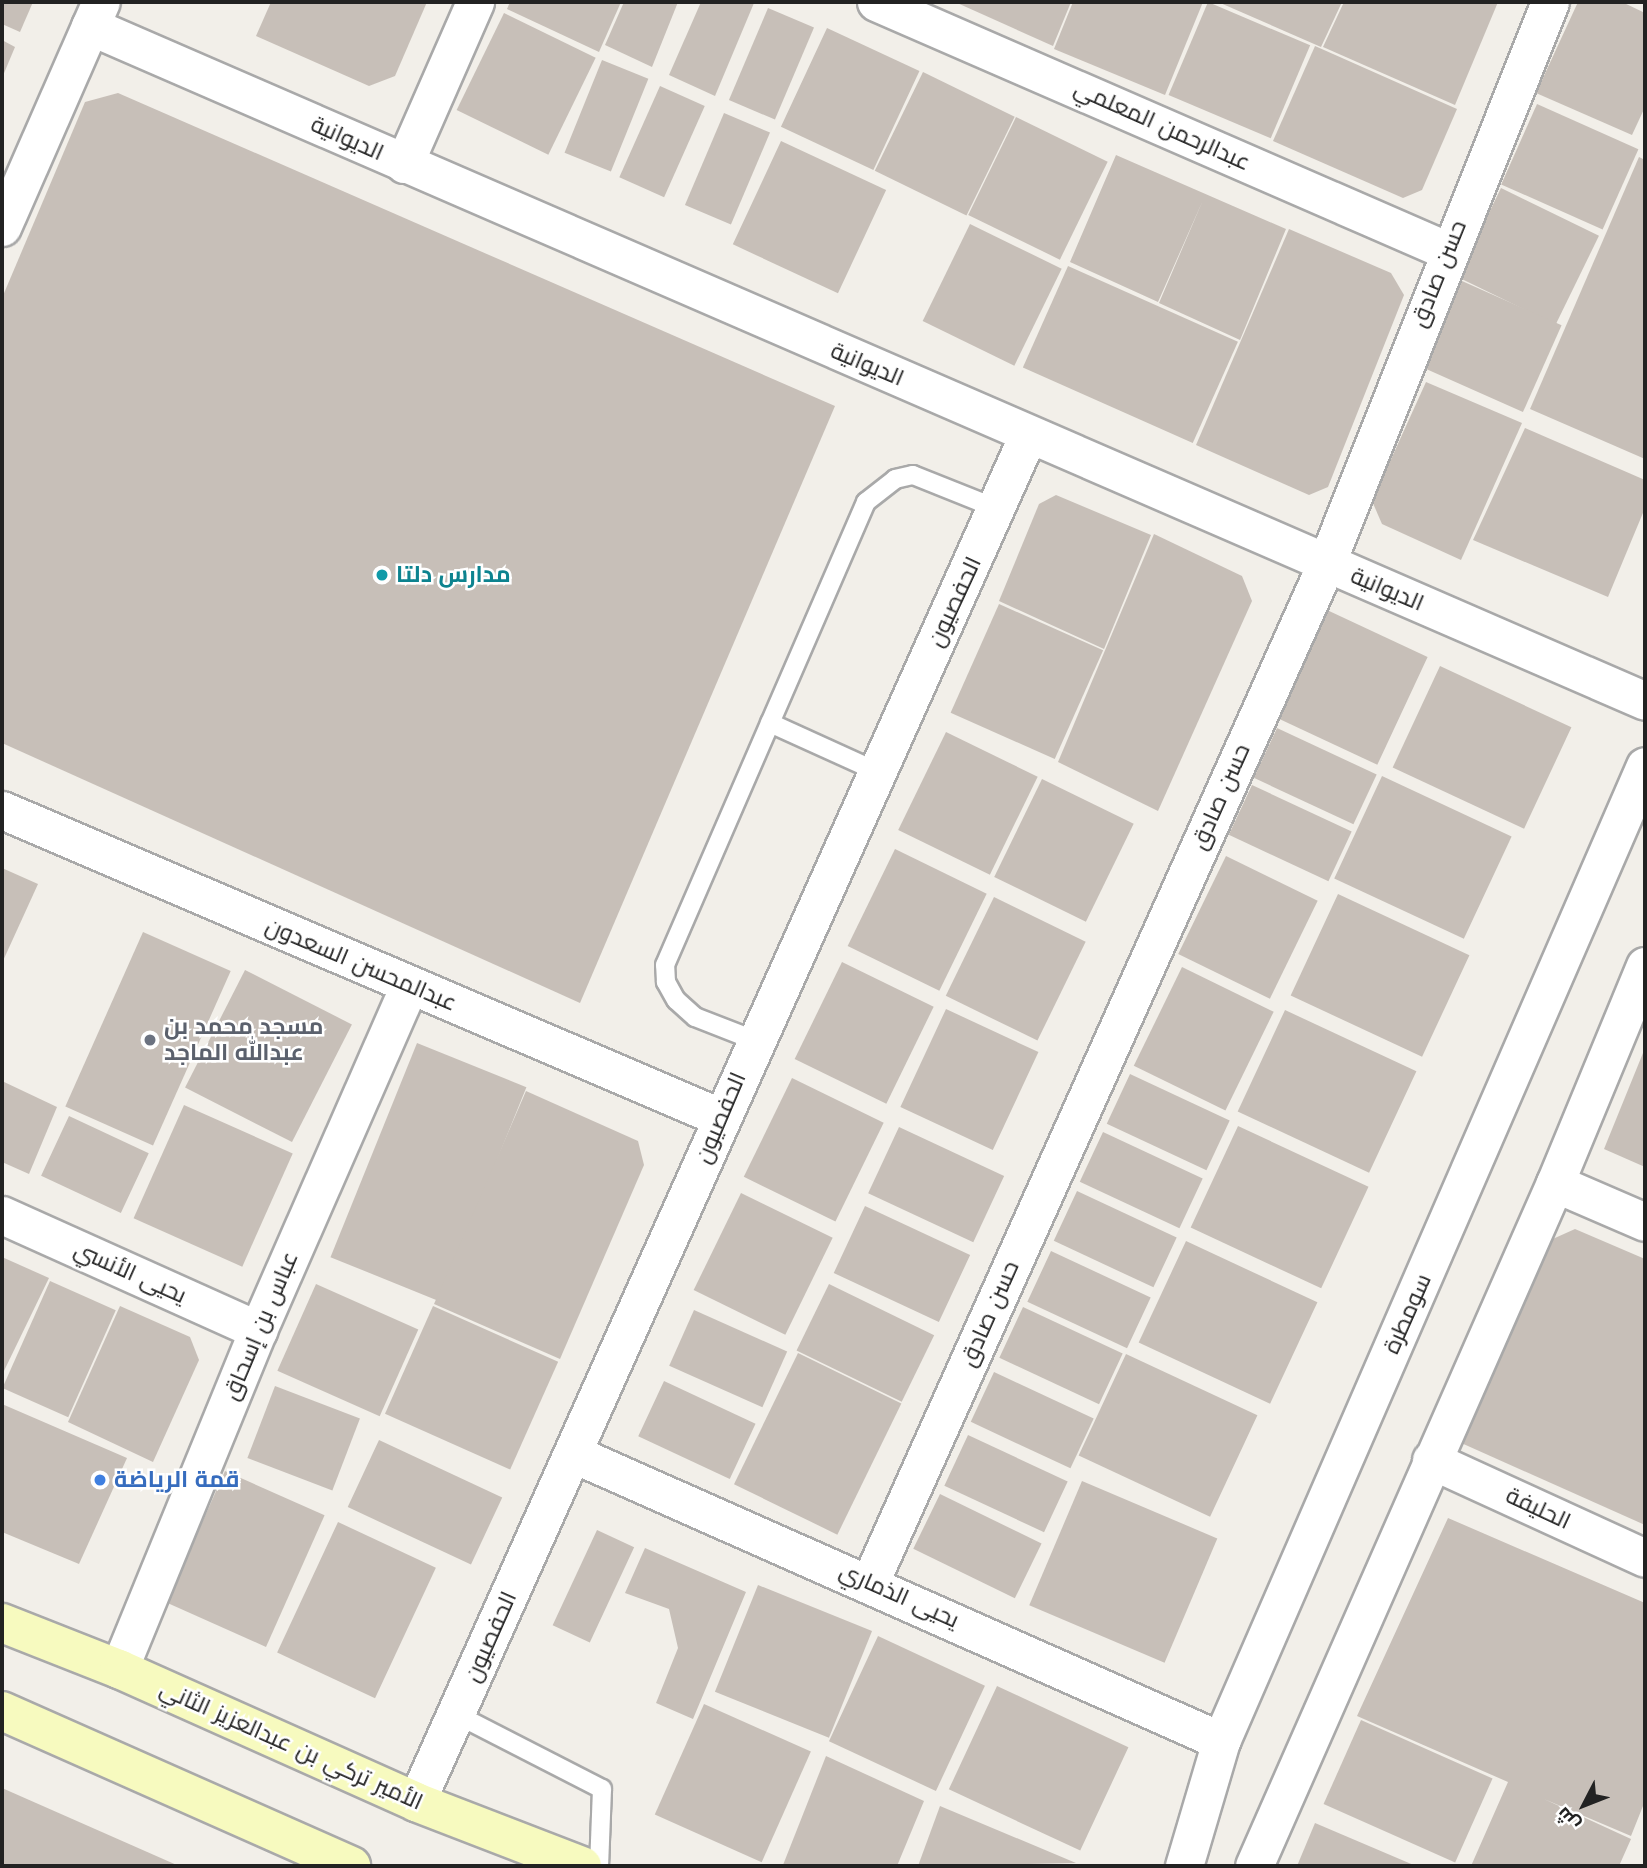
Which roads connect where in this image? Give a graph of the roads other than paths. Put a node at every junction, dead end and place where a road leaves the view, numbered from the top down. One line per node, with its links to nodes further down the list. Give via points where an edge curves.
1 (475, 2): 5 (street)
2 (876, 2): 7 (street, عبدالرحمن المعلمي)
3 (1550, 2): 7 (street, حسن صادق)
4 (96, 14): 5 (street, الديوانية); 6 (street)
5 (404, 164): 8 (street, الديوانية)
6 (2, 227)
7 (1448, 251): 10 (street, حسن صادق)
8 (1028, 435): 9 (street, الحفصيون); 10 (street, الديوانية)
9 (998, 509): 12 (lane, via 913,475 879,489 866,502); 14 (street, الحفصيون)
10 (1326, 564): 11 (street, الديوانية); 27 (street, حسن صادق)
11 (1645, 701)
12 (770, 723): 14 (lane); 18 (lane, via 665,965 666,982 676,1000 695,1017)
13 (1645, 766): 32 (street, سومطرة)
14 (876, 771): 18 (street, الحفصيون)
15 (2, 810): 17 (street, عبدالمحسن السعدون)
16 (1645, 966): 20 (street)
17 (409, 986): 19 (street, عبدالمحسن السعدون); 23 (street, عباس بن إسحاق)
18 (754, 1040): 19 (street, الحفصيون)
19 (722, 1118): 24 (street, الحفصيون)
20 (1555, 1183): 22 (street); 25 (street)
21 (2, 1215): 23 (street, يحيى الأنسي)
22 (1645, 1222)
23 (258, 1330): 29 (street, عباس بن إسحاق)
24 (574, 1454): 27 (street, يحيى الذماري); 31 (street, الحفصيون)
25 (1431, 1460): 26 (street, الحليفة); 38 (street)
26 (1645, 1558)
27 (870, 1582): 32 (street, يحيى الذماري)
28 (2, 1623): 29 (street, الأمير تركي بن عبدالعزيز الثاني)
29 (119, 1669): 33 (street, الأمير تركي بن عبدالعزيز الثاني)
30 (2, 1711): 34 (street)
31 (456, 1714): 33 (street, الحفصيون); 36 (lane, via 602,1788)
32 (1221, 1741): 37 (street, سومطرة)
33 (416, 1802): 35 (street, الأمير تركي بن عبدالعزيز الثاني)
34 (351, 1866)
35 (582, 1866)
36 (599, 1866)
37 (1184, 1866)
38 (1254, 1866)

